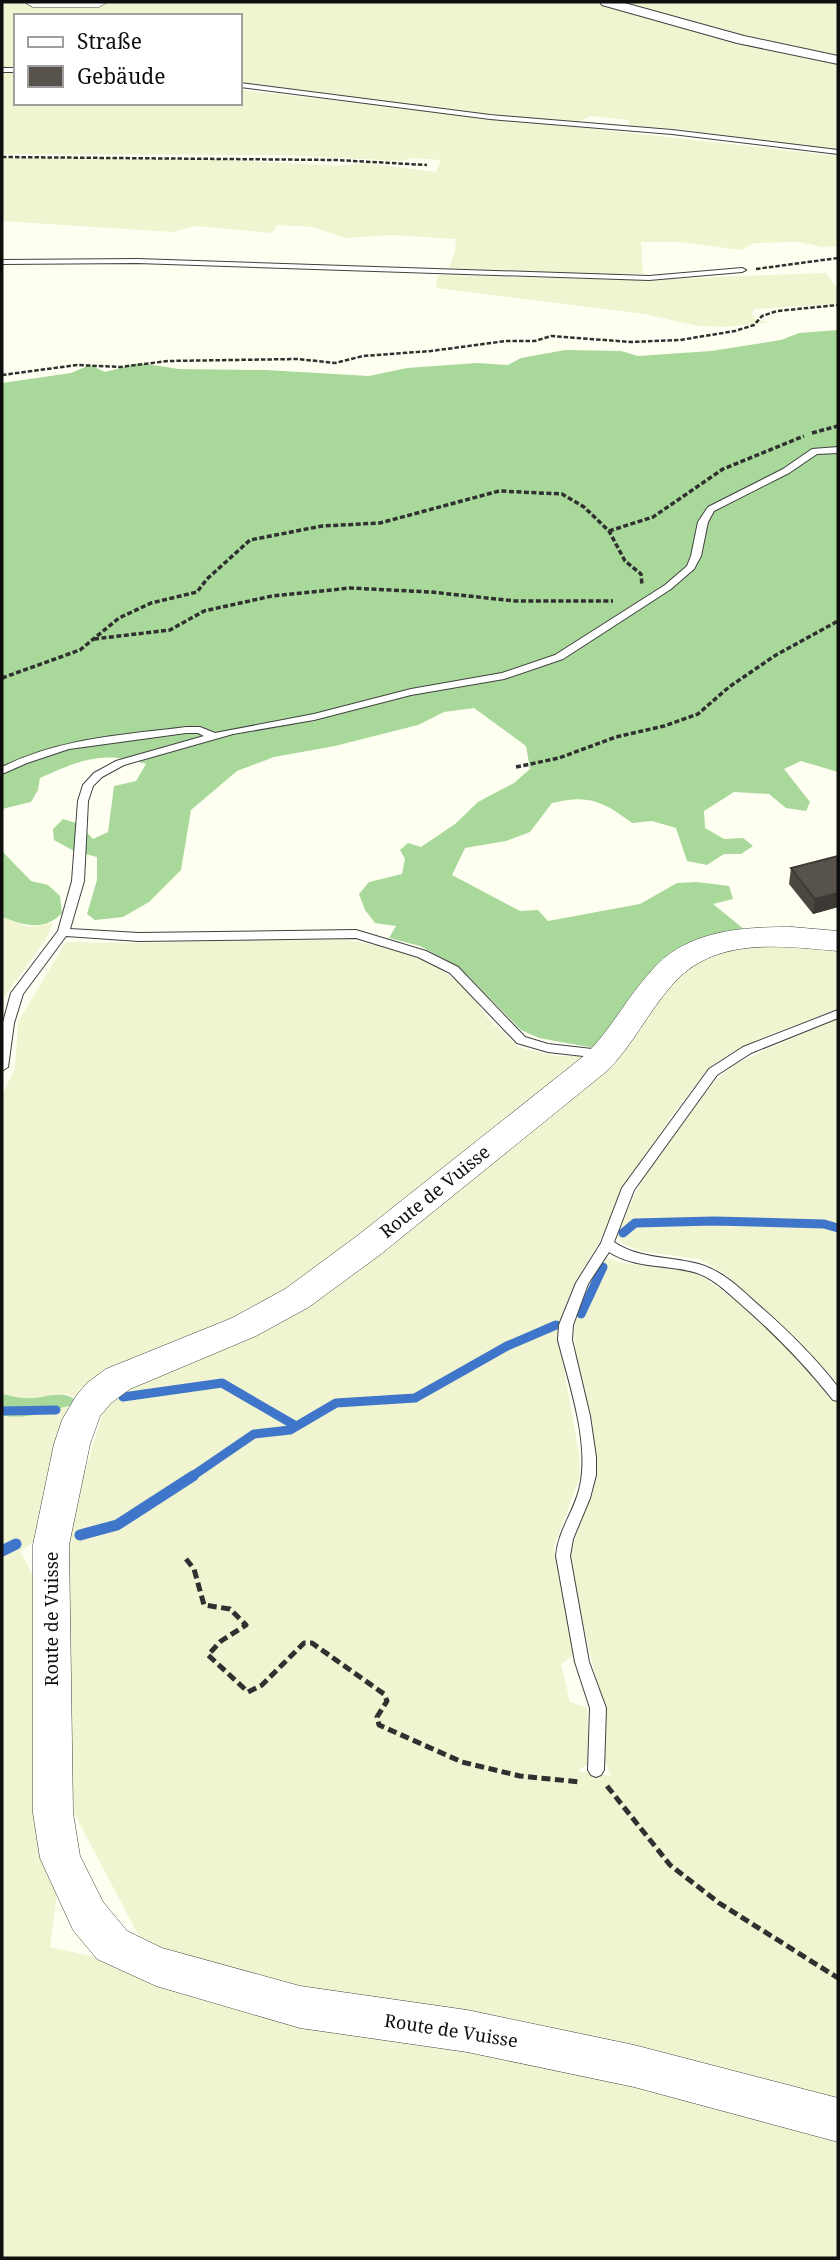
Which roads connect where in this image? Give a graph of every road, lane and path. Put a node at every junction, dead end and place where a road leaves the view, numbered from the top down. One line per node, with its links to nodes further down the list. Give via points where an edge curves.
1 (33, 2): 2 (street)
2 (99, 2)
3 (607, 2): 4 (street, via 742,40)
4 (838, 60)
5 (242, 85): 6 (lane, via 490,117)
6 (838, 152)
7 (2, 157): 8 (path)
8 (427, 165)
9 (838, 258): 11 (path)
10 (2, 262): 11 (lane, via 137,261 649,278)
11 (742, 270)
12 (838, 305): 13 (path, via 777,311 736,331 680,340 631,342 551,336 335,363 298,359 168,361 120,367 77,365)
13 (2, 375)
14 (838, 426): 16 (path, via 738,462 664,513)
15 (838, 450): 17 (lane, via 815,451 711,509 691,567)
16 (609, 531): 17 (path, via 625,561 640,574 640,594); 19 (path, via 562,494 499,491 380,523 322,526 250,540 197,592 151,603 119,618)
17 (645, 602): 19 (path, via 514,601 350,589 272,596 204,611 170,630); 21 (lane, via 574,649 526,670)
18 (838, 621): 22 (path, via 776,655 698,714)
19 (94, 639): 20 (path, via 80,650)
20 (2, 678)
21 (214, 736): 23 (lane, via 186,730 78,743 39,753); 24 (lane, via 120,763 88,785 78,881)
22 (516, 767)
23 (2, 771)
24 (63, 932): 27 (lane, via 139,937 356,934 422,954 454,970 521,1040); 28 (lane, via 17,993)
25 (838, 941): 27 (street, Route de Vuisse, via 742,939 688,954 662,976)
26 (838, 1014): 29 (lane, via 747,1050 713,1072 628,1188)
27 (605, 1055): 34 (street, Route de Vuisse, via 304,1293 259,1320 118,1379 88,1406 72,1444 50,1558 57,1847 94,1925 112,1945 156,1966 300,2007 467,2031 634,2066)
28 (2, 1066)
29 (607, 1244): 30 (lane, via 639,1258 683,1264 721,1279 790,1339); 32 (lane, via 582,1283 565,1340 590,1466 586,1490 563,1543 563,1556 582,1662 597,1708)
30 (838, 1396)
31 (186, 1559): 32 (path, via 194,1569 204,1605 230,1609 246,1625 208,1654 248,1692 262,1685 304,1643 313,1643 384,1694 387,1701 377,1717 379,1725 462,1762 520,1776 580,1782)
32 (596, 1770): 33 (path, via 670,1865 719,1903)
33 (838, 1978)
34 (838, 2120)

